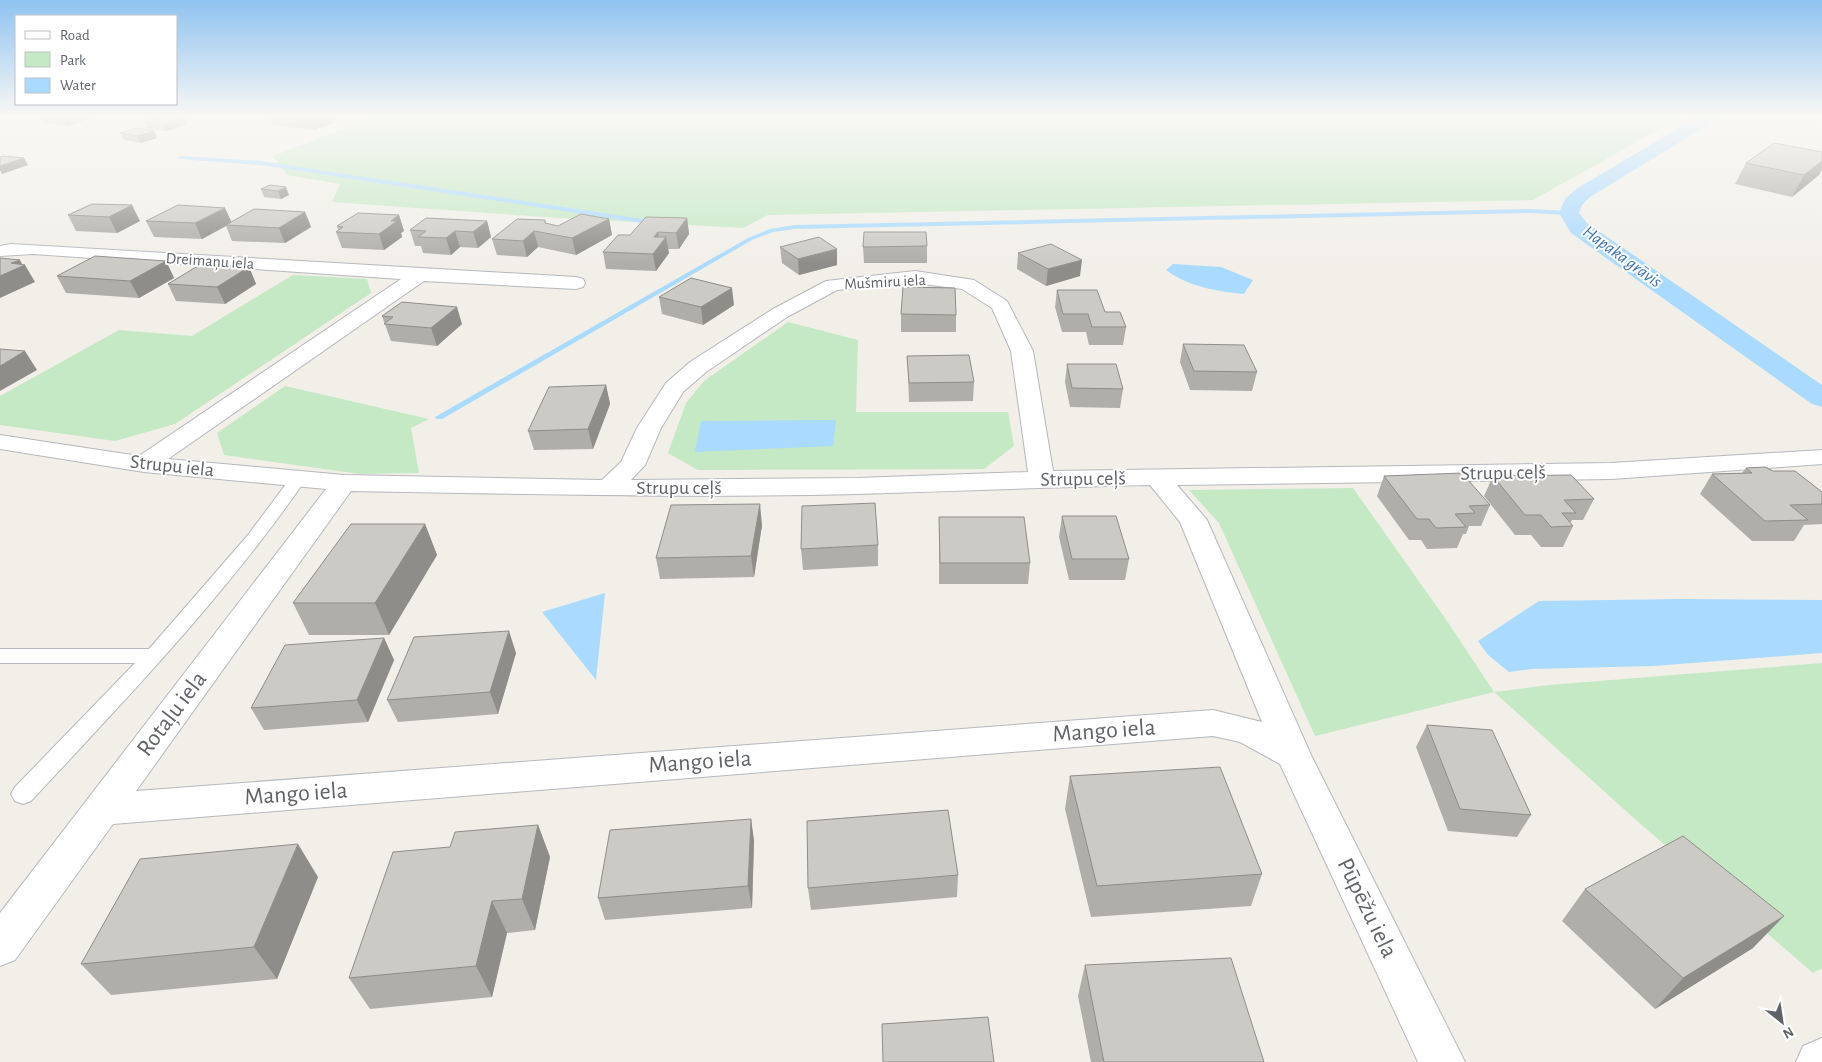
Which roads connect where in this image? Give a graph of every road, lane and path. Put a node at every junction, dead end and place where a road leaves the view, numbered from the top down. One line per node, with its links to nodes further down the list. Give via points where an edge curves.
1 (0, 251): 2 (street, Dreimaņu iela, via 33,249)
2 (420, 275): 3 (street, Dreimaņu iela); 6 (street)
3 (576, 283)
4 (0, 442): 6 (street, Strupu iela)
5 (1822, 457): 7 (street, Strupu ceļš, via 1611,470)
6 (144, 464): 8 (street, Strupu iela)
7 (1157, 477): 9 (street, Strupu ceļš); 14 (street, Pūpēžu iela, via 1193,520)
8 (298, 479): 10 (street, Strupu iela); 13 (lane, via 254,539)
9 (1042, 479): 11 (street, Strupu ceļš, via 857,486); 11 (street, Mušmiru iela, via 1022,351 1000,305 968,284 915,277 833,285 780,313 698,367 674,388 649,428 632,465)
10 (344, 483): 11 (street, Strupu ceļš); 16 (street, Rotaļu iela)
11 (609, 488)
12 (0, 656): 13 (lane)
13 (154, 656): 15 (lane)
14 (1293, 755): 16 (street, Mango iela, via 1249,731 1213,723); 18 (street, Pūpēžu iela)
15 (23, 794)
16 (101, 809): 17 (street, Rotaļu iela)
17 (0, 946)
18 (1442, 1062)

